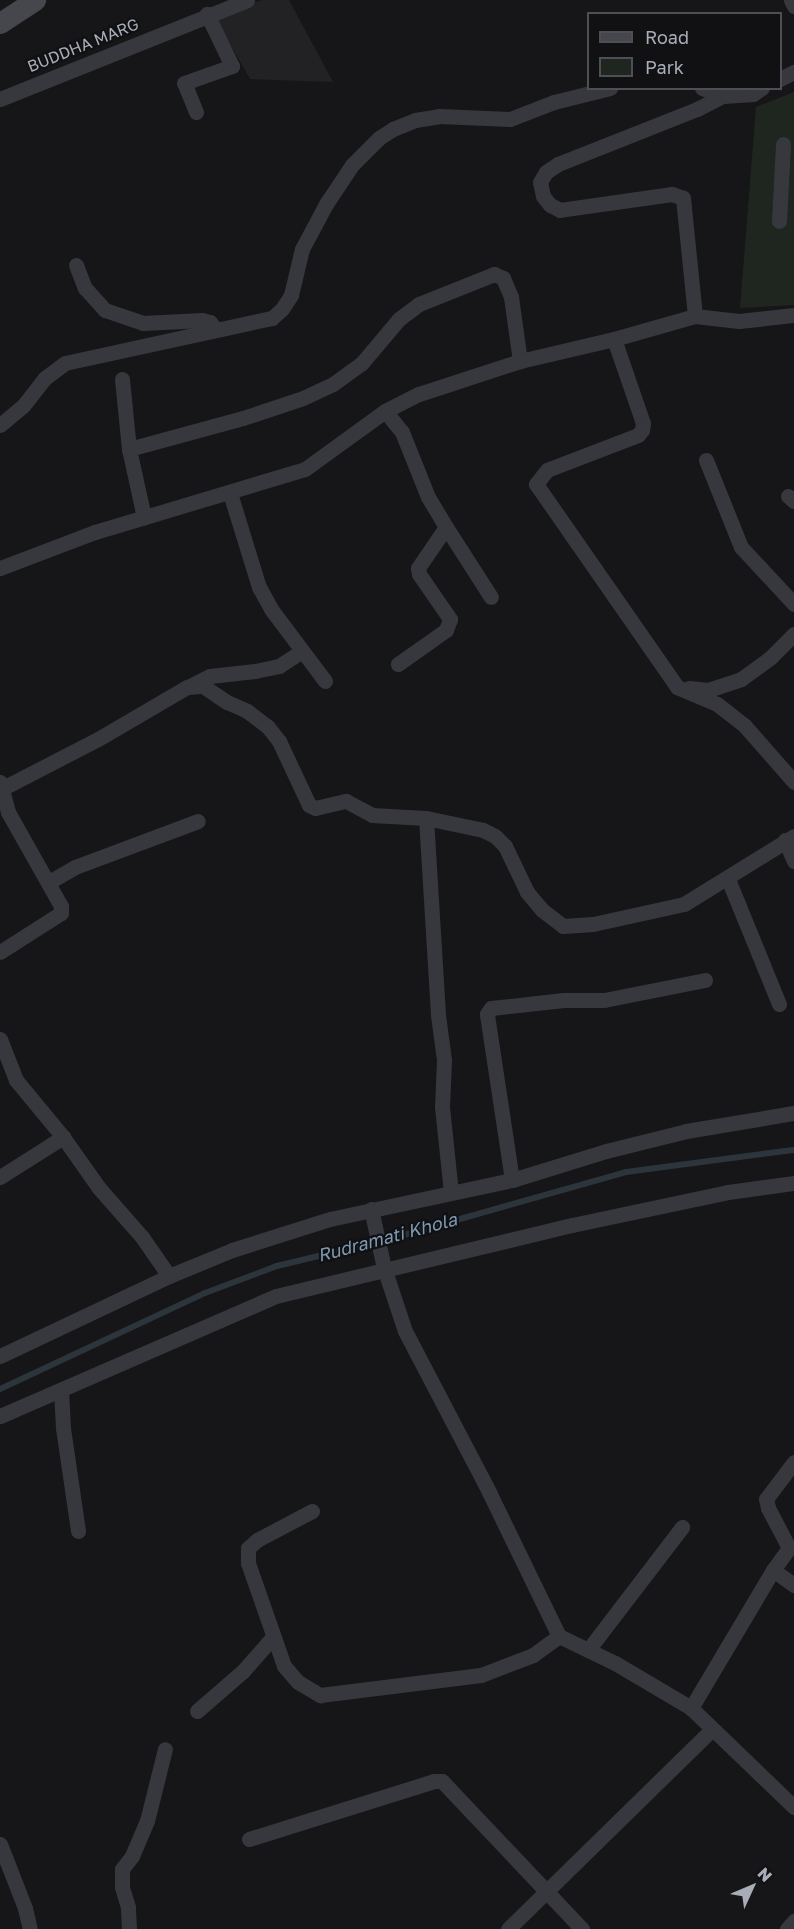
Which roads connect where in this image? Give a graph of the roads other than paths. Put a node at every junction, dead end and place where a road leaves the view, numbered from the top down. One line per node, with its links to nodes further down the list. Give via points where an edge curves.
1 (35, 0): 6 (main road)
2 (247, 0): 5 (street, BUDDHA MARG)
3 (791, 0): 4 (street)
4 (794, 6)
5 (207, 14): 11 (street, BUDDHA MARG); 12 (street, via 232,66 184,83)
6 (0, 22)
7 (602, 90): 19 (street, via 510,119 439,116 393,129 352,165 311,227 291,295 282,309 272,318)
8 (707, 90): 10 (street)
9 (759, 90): 10 (street)
10 (723, 96): 18 (street, via 558,164 540,182 543,196 560,210 672,195 683,198)
11 (0, 99)
12 (196, 112)
13 (783, 144): 14 (street)
14 (788, 187): 15 (street)
15 (780, 221)
16 (76, 265): 19 (street, via 85,288 105,310 143,323 202,320 210,322)
17 (794, 315): 18 (street, via 739,321)
18 (695, 316): 20 (street)
19 (216, 330): 24 (street, via 65,363)
20 (614, 339): 21 (street); 38 (street, via 643,423 642,430 638,435 547,470 536,484)
21 (520, 361): 23 (street, via 419,394); 25 (street, via 511,297 503,278 494,274 419,304 399,319 361,364 333,384 243,418)
22 (122, 379): 25 (street)
23 (386, 411): 27 (street, via 305,469); 29 (street, via 402,432 428,497)
24 (0, 425)
25 (129, 448): 28 (street)
26 (706, 460): 32 (street, via 741,547)
27 (230, 493): 28 (street); 34 (street, via 259,587)
28 (144, 517): 30 (street)
29 (446, 527): 31 (street); 35 (street, via 418,568 450,619 446,630)
30 (0, 566)
31 (491, 597)
32 (794, 604)
33 (794, 634): 38 (street, via 741,679 708,690)
34 (302, 651): 36 (street); 37 (street, via 279,666 210,676)
35 (398, 664)
36 (325, 681)
37 (187, 687): 40 (street, via 98,739); 41 (street, via 203,686 268,727 279,741 303,795 315,808 346,801 372,815)
38 (677, 687): 39 (street, via 717,704 744,725)
39 (794, 782)
40 (2, 785): 46 (street, via 8,812)
41 (426, 819): 45 (street, via 495,836 505,846 527,892 542,910 564,926 593,924 684,904); 56 (street, via 444,1060 442,1107)
42 (198, 821): 46 (street, via 75,867)
43 (789, 838): 44 (street); 45 (street)
44 (794, 861)
45 (728, 879): 49 (street)
46 (49, 882): 47 (street, via 61,914)
47 (0, 952)
48 (705, 980): 54 (street, via 604,1000 491,1008 487,1014)
49 (779, 1004)
50 (0, 1039): 52 (street, via 16,1080)
51 (794, 1113): 54 (street, via 686,1131)
52 (63, 1137): 53 (street); 59 (street)
53 (0, 1177)
54 (512, 1180): 56 (street)
55 (794, 1183): 58 (street, via 706,1196)
56 (451, 1193): 57 (street)
57 (371, 1209): 58 (street); 59 (street, via 232,1250)
58 (383, 1262): 61 (street, via 276,1296); 69 (street, via 405,1331)
59 (169, 1276): 60 (street)
60 (0, 1356)
61 (61, 1390): 62 (street); 66 (street)
62 (0, 1416)
63 (794, 1461): 67 (street, via 766,1499 789,1548)
64 (312, 1511): 70 (street, via 248,1548 248,1563)
65 (682, 1527): 71 (street)
66 (78, 1531)
67 (773, 1570): 68 (street); 72 (street)
68 (794, 1585)
69 (559, 1636): 70 (street, via 533,1655 481,1675 321,1695 298,1682 284,1666); 71 (street)
70 (272, 1638): 73 (street, via 243,1671)
71 (588, 1650): 72 (street)
72 (691, 1708): 74 (street)
73 (197, 1711)
74 (711, 1730): 76 (street); 79 (street)
75 (165, 1749): 82 (street, via 147,1821 122,1869)
76 (794, 1807)
77 (249, 1839): 79 (street, via 442,1781)
78 (0, 1844): 81 (street)
79 (545, 1892): 83 (street); 84 (street)
80 (794, 1921): 85 (street)
81 (30, 1929)
82 (129, 1929)
83 (508, 1929)
84 (582, 1929)
85 (787, 1929)

